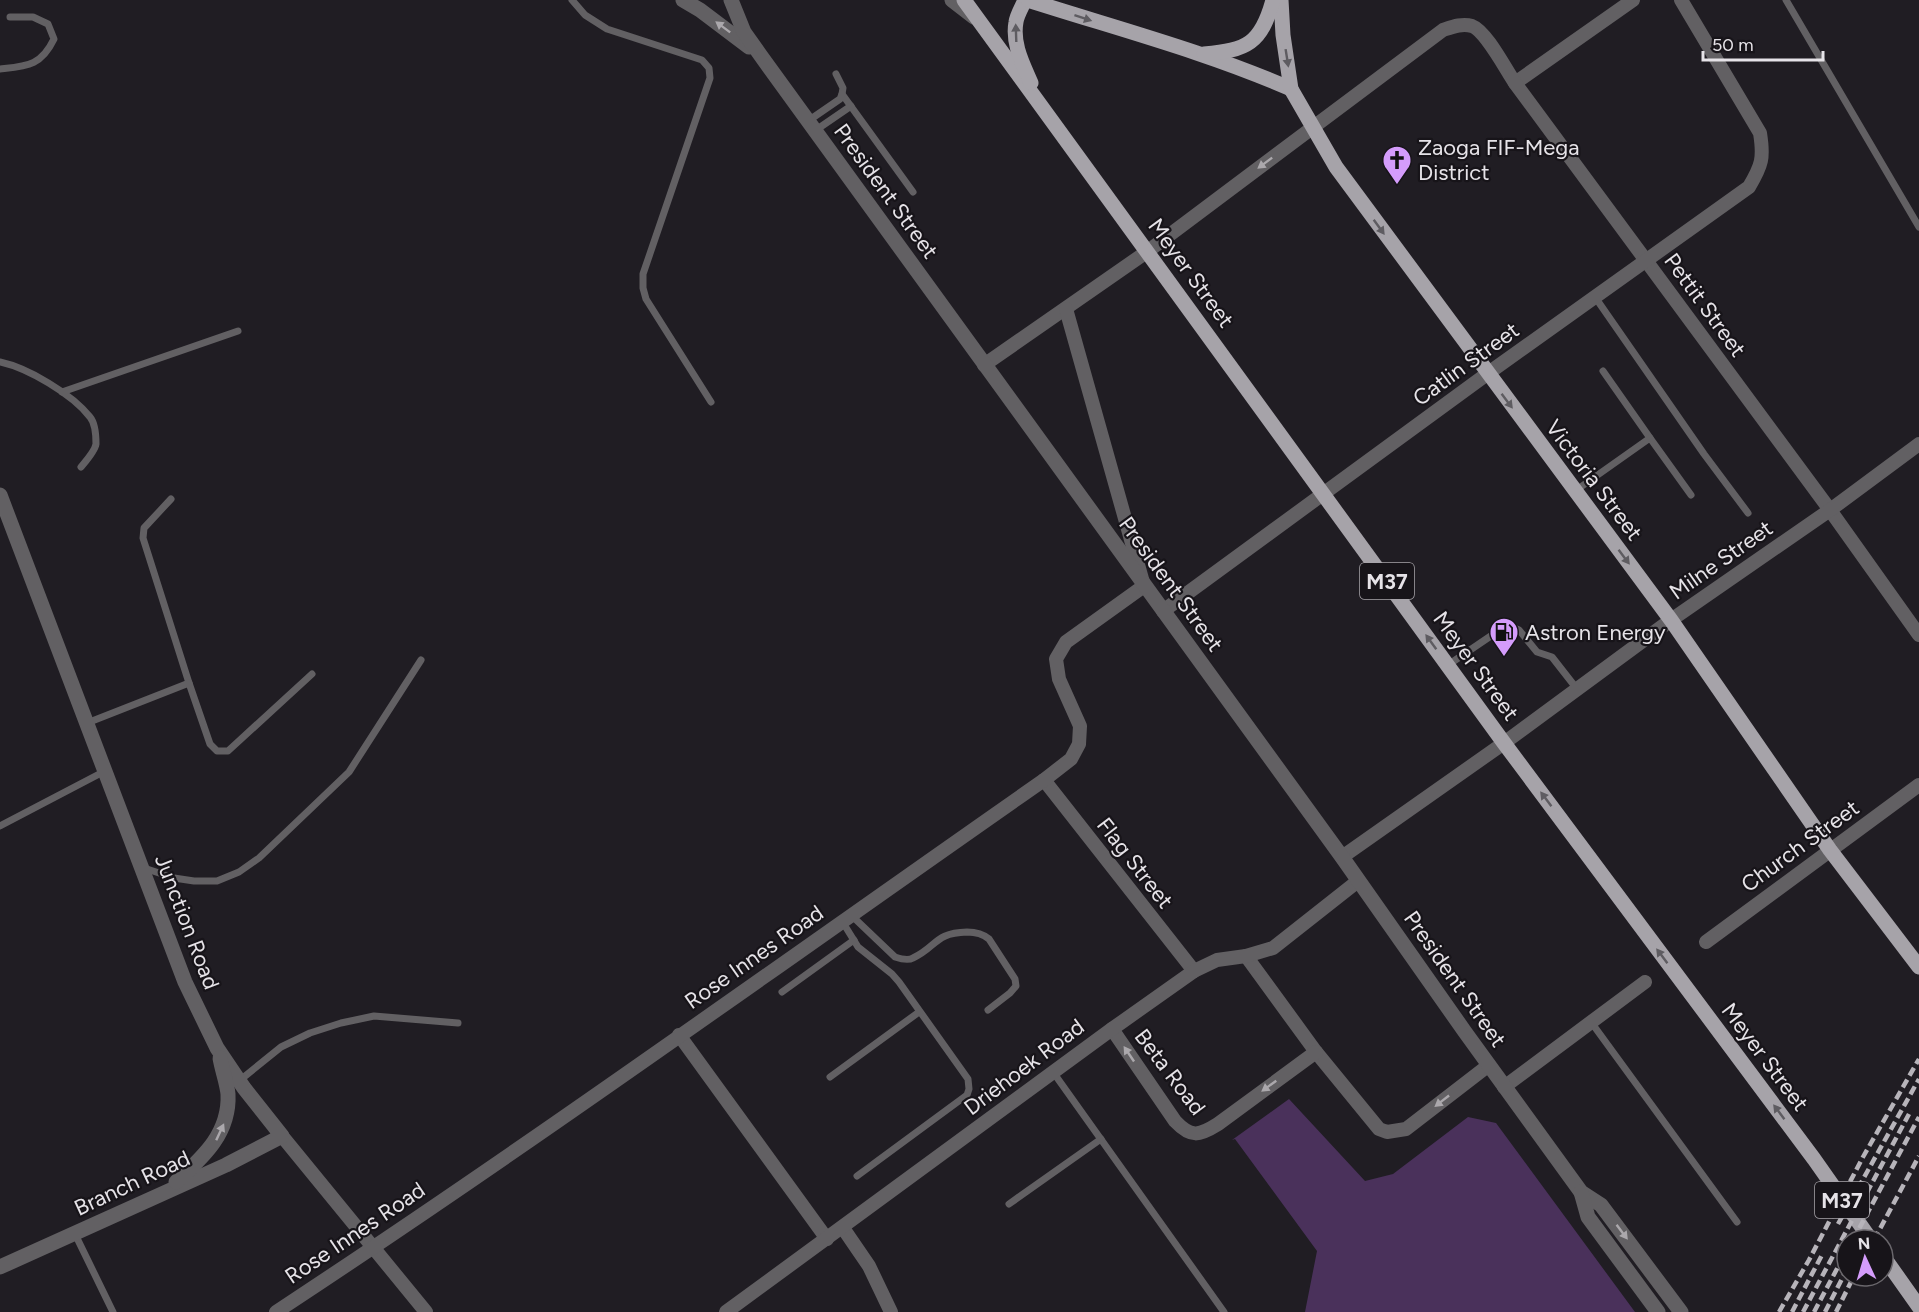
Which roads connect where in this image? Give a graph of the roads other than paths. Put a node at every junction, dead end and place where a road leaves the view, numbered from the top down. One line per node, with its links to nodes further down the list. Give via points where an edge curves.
1 (572, 0): 37 (lane, via 585,15 607,29 702,60 709,68 710,78 643,274 643,288 646,299)
2 (682, 0): 15 (street, one-way to 2)
3 (731, 0): 15 (street, President Street, via 744,32)
4 (952, 0): 13 (street)
5 (964, 0): 13 (main road, Meyer Street / M37)
6 (1026, 0): 14 (main road, one-way to 14); 21 (main road, one-way to 6, via 1016,39 1016,21)
7 (1273, 0): 14 (main road, via 1251,43 1227,52)
8 (1281, 0): 19 (main road, Victoria Street, one-way to 19)
9 (1633, 0): 18 (street)
10 (1681, 0): 28 (street, Catlin Street, via 1760,133 1764,157 1749,187)
11 (1786, 0): 26 (lane)
12 (10, 17): 16 (lane, via 33,17 48,24 54,39 47,54 25,67)
13 (979, 21): 21 (main road, Meyer Street / M37)
14 (1198, 55): 19 (main road)
15 (761, 56): 23 (street, President Street)
16 (0, 69)
17 (836, 74): 20 (lane)
18 (1515, 83): 24 (street, Pettit Street, via 1483,34 1474,27 1457,26 1443,30); 28 (street, Pettit Street)
19 (1291, 89): 24 (main road, Victoria Street)
20 (843, 94): 22 (lane); 23 (lane)
21 (1040, 105): 27 (main road, Meyer Street / M37)
22 (850, 106): 23 (lane); 25 (lane)
23 (811, 126): 33 (street, President Street)
24 (1312, 128): 27 (street, one-way to 27); 35 (main road, Victoria Street, one-way to 35, via 1336,167)
25 (913, 192)
26 (1919, 227)
27 (1148, 251): 30 (street); 42 (main road, Meyer Street / M37)
28 (1646, 261): 29 (street, Catlin Street); 46 (street, Pettit Street)
29 (1595, 297): 35 (street, Catlin Street); 47 (lane)
30 (1066, 309): 33 (street); 48 (street)
31 (238, 331): 36 (lane)
32 (0, 362): 36 (lane)
33 (984, 365): 48 (street, President Street)
34 (1603, 371): 38 (lane)
35 (1487, 374): 41 (main road, Victoria Street, one-way to 41); 42 (street, Catlin Street)
36 (63, 392): 40 (lane, via 91,418 94,429 96,446)
37 (711, 402)
38 (1650, 438): 41 (lane); 44 (lane)
39 (1919, 444): 46 (street, Milne Street)
40 (81, 467)
41 (1575, 491): 50 (main road, Victoria Street, one-way to 50)
42 (1323, 494): 49 (street, Catlin Street); 53 (main road, Meyer Street / M37, one-way to 42)
43 (0, 495): 57 (street, Junction Road)
44 (1691, 495)
45 (171, 499): 55 (lane, via 144,528 143,538)
46 (1830, 510): 50 (street, Milne Street); 51 (street, Pettit Street)
47 (1748, 513)
48 (1144, 586): 49 (street, President Street); 60 (street, Rose Innes Road, via 1066,642 1056,659 1059,679 1080,726 1079,744 1071,759)
49 (1163, 611): 64 (street, President Street)
50 (1671, 620): 56 (street, Milne Street); 63 (main road, Victoria Street)
51 (1919, 635)
52 (421, 660): 65 (lane, via 349,772 259,858 217,881 174,878)
53 (1448, 665): 56 (lane, via 1504,627 1512,627 1537,652 1552,657); 58 (main road, Meyer Street / M37)
54 (312, 674): 55 (lane, via 228,751 217,750 210,744)
55 (189, 683): 57 (lane)
56 (1578, 688): 58 (street, Milne Street)
57 (87, 723): 59 (street, Junction Road)
58 (1504, 743): 64 (street, Milne Street); 96 (main road, Meyer Street / M37, one-way to 58)
59 (105, 771): 62 (lane); 65 (street, Junction Road)
60 (1044, 780): 67 (street, Rose Innes Road); 72 (street, Flag Street)
61 (1919, 785): 63 (street, Church Street)
62 (0, 826)
63 (1830, 850): 69 (street, Church Street); 71 (main road, Victoria Street)
64 (1342, 857): 66 (street, President Street)
65 (142, 867): 81 (street, Junction Road, via 185,982)
66 (1358, 881): 70 (street, Driehoek Road, via 1273,948); 83 (street, President Street)
67 (846, 918): 68 (lane); 75 (lane, via 903,960 912,959 948,934 982,934 989,939 1017,986); 80 (street, Rose Innes Road)
68 (854, 940): 74 (lane); 76 (lane, via 892,974)
69 (1706, 942)
70 (1246, 956): 72 (street, Driehoek Road, via 1217,960); 82 (street)
71 (1919, 967)
72 (1194, 971): 79 (street, Driehoek Road)
73 (1645, 982): 77 (street)
74 (782, 992)
75 (988, 1010)
76 (919, 1012): 85 (lane); 90 (lane, via 968,1078 967,1095)
77 (1590, 1022): 87 (street); 94 (lane)
78 (458, 1023): 86 (lane, via 374,1016 341,1023 281,1047)
79 (1112, 1029): 82 (street, Beta Road, one-way to 79, via 1218,1124 1204,1133 1192,1134 1175,1121); 84 (street, Driehoek Road)
80 (679, 1035): 98 (street); 99 (street, Rose Innes Road)
81 (217, 1048): 86 (street, Junction Road); 91 (street, one-way to 81, via 218,1138 227,1115 228,1094)
82 (1316, 1052): 83 (street, one-way to 82, via 1406,1129 1387,1132 1379,1130)
83 (1489, 1065): 87 (street, President Street)
84 (1053, 1072): 89 (lane); 95 (street, Driehoek Road)
85 (830, 1077)
86 (239, 1081): 88 (street, Junction Road)
87 (1504, 1087): 92 (street, President Street)
88 (282, 1136): 91 (street, Branch Road); 99 (street, Junction Road)
89 (1101, 1139): 93 (lane); 108 (lane)
90 (857, 1176)
91 (167, 1191): 97 (street, Branch Road)
92 (1581, 1192): 109 (street, President Street, via 1588,1217); 110 (street, President Street, one-way to 110, via 1601,1205)
93 (1009, 1204)
94 (1737, 1222)
95 (843, 1228): 98 (street, Driehoek Road); 107 (street, via 869,1266)
96 (1863, 1228)
97 (75, 1234): 100 (street, Branch Road); 103 (lane)
98 (827, 1239): 106 (street, Driehoek Road)
99 (374, 1248): 104 (street, Rose Innes Road); 105 (street, Junction Road)
100 (0, 1267)
101 (1895, 1273): 102 (main road)
102 (1919, 1307)
103 (113, 1312)
104 (276, 1312)
105 (426, 1312)
106 (726, 1312)
107 (891, 1312)
108 (1223, 1312)
109 (1658, 1312)
110 (1681, 1312)

